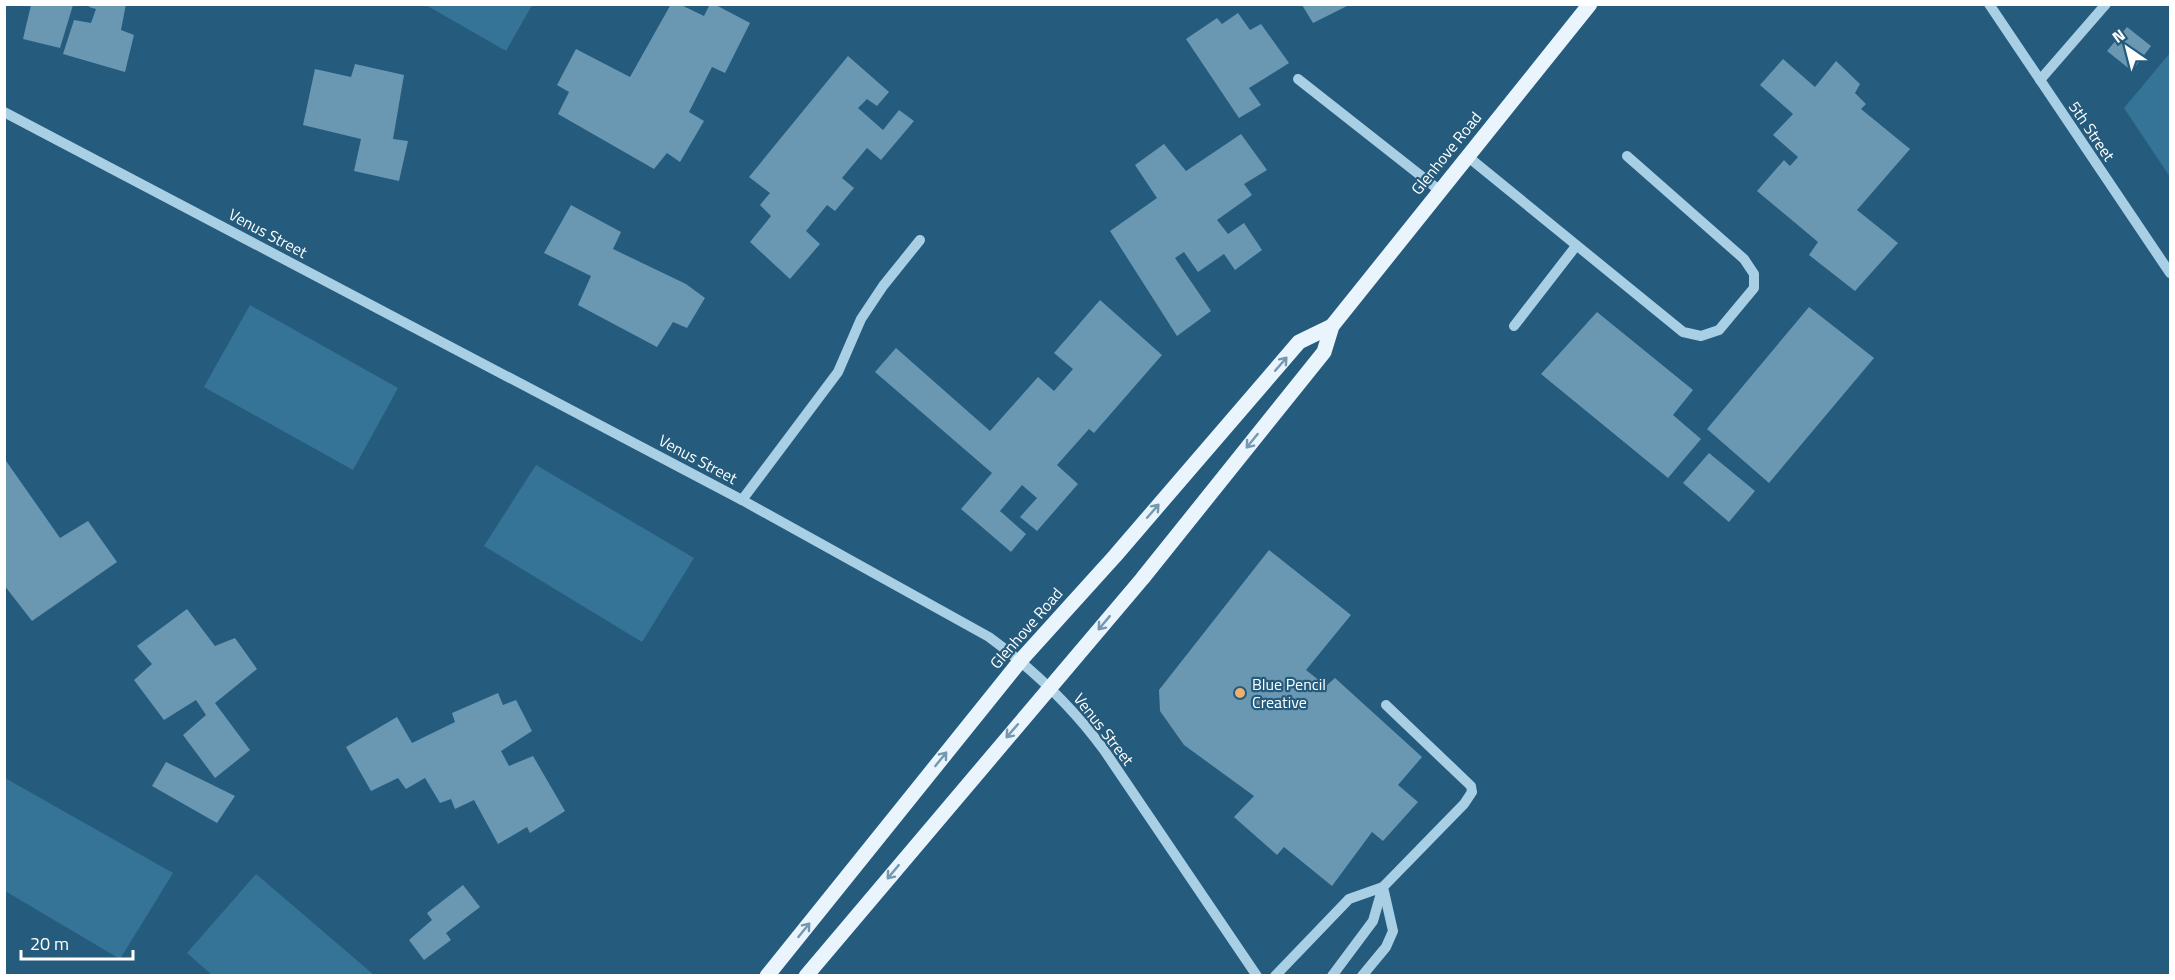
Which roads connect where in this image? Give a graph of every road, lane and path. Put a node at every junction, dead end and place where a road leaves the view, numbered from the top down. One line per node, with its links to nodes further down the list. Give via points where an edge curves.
1 (1590, 4): 7 (main road, Glenhove Road)
2 (1989, 4): 5 (street, 5th Street)
3 (2106, 4): 5 (street)
4 (1298, 79): 9 (street)
5 (2040, 80): 12 (street, 5th Street)
6 (4, 112): 15 (street, Venus Street)
7 (1467, 156): 9 (main road, Glenhove Road); 11 (street)
8 (1627, 156): 11 (street, via 1744,259 1754,273 1754,288 1719,330 1701,336 1683,332)
9 (1439, 190): 13 (main road, Glenhove Road)
10 (920, 240): 15 (street, via 861,319 838,372)
11 (1576, 246): 14 (street)
12 (2170, 273)
13 (1332, 326): 16 (main road, Glenhove Road, one-way to 13, via 1299,342); 17 (main road, Glenhove Road, one-way to 17, via 1324,352 1142,579)
14 (1514, 326)
15 (742, 500): 16 (street, Venus Street, via 989,637)
16 (1021, 660): 17 (street, Venus Street); 20 (main road, Glenhove Road, one-way to 16)
17 (1050, 686): 21 (main road, Glenhove Road, one-way to 21); 22 (street, Venus Street, via 1104,750)
18 (1386, 705): 19 (street, via 1471,786 1472,792)
19 (1383, 886): 23 (street, via 1350,898); 24 (street, via 1373,921); 25 (street, via 1393,931 1386,947)
20 (767, 975)
21 (806, 975)
22 (1257, 975)
23 (1275, 975)
24 (1332, 975)
25 (1362, 975)

